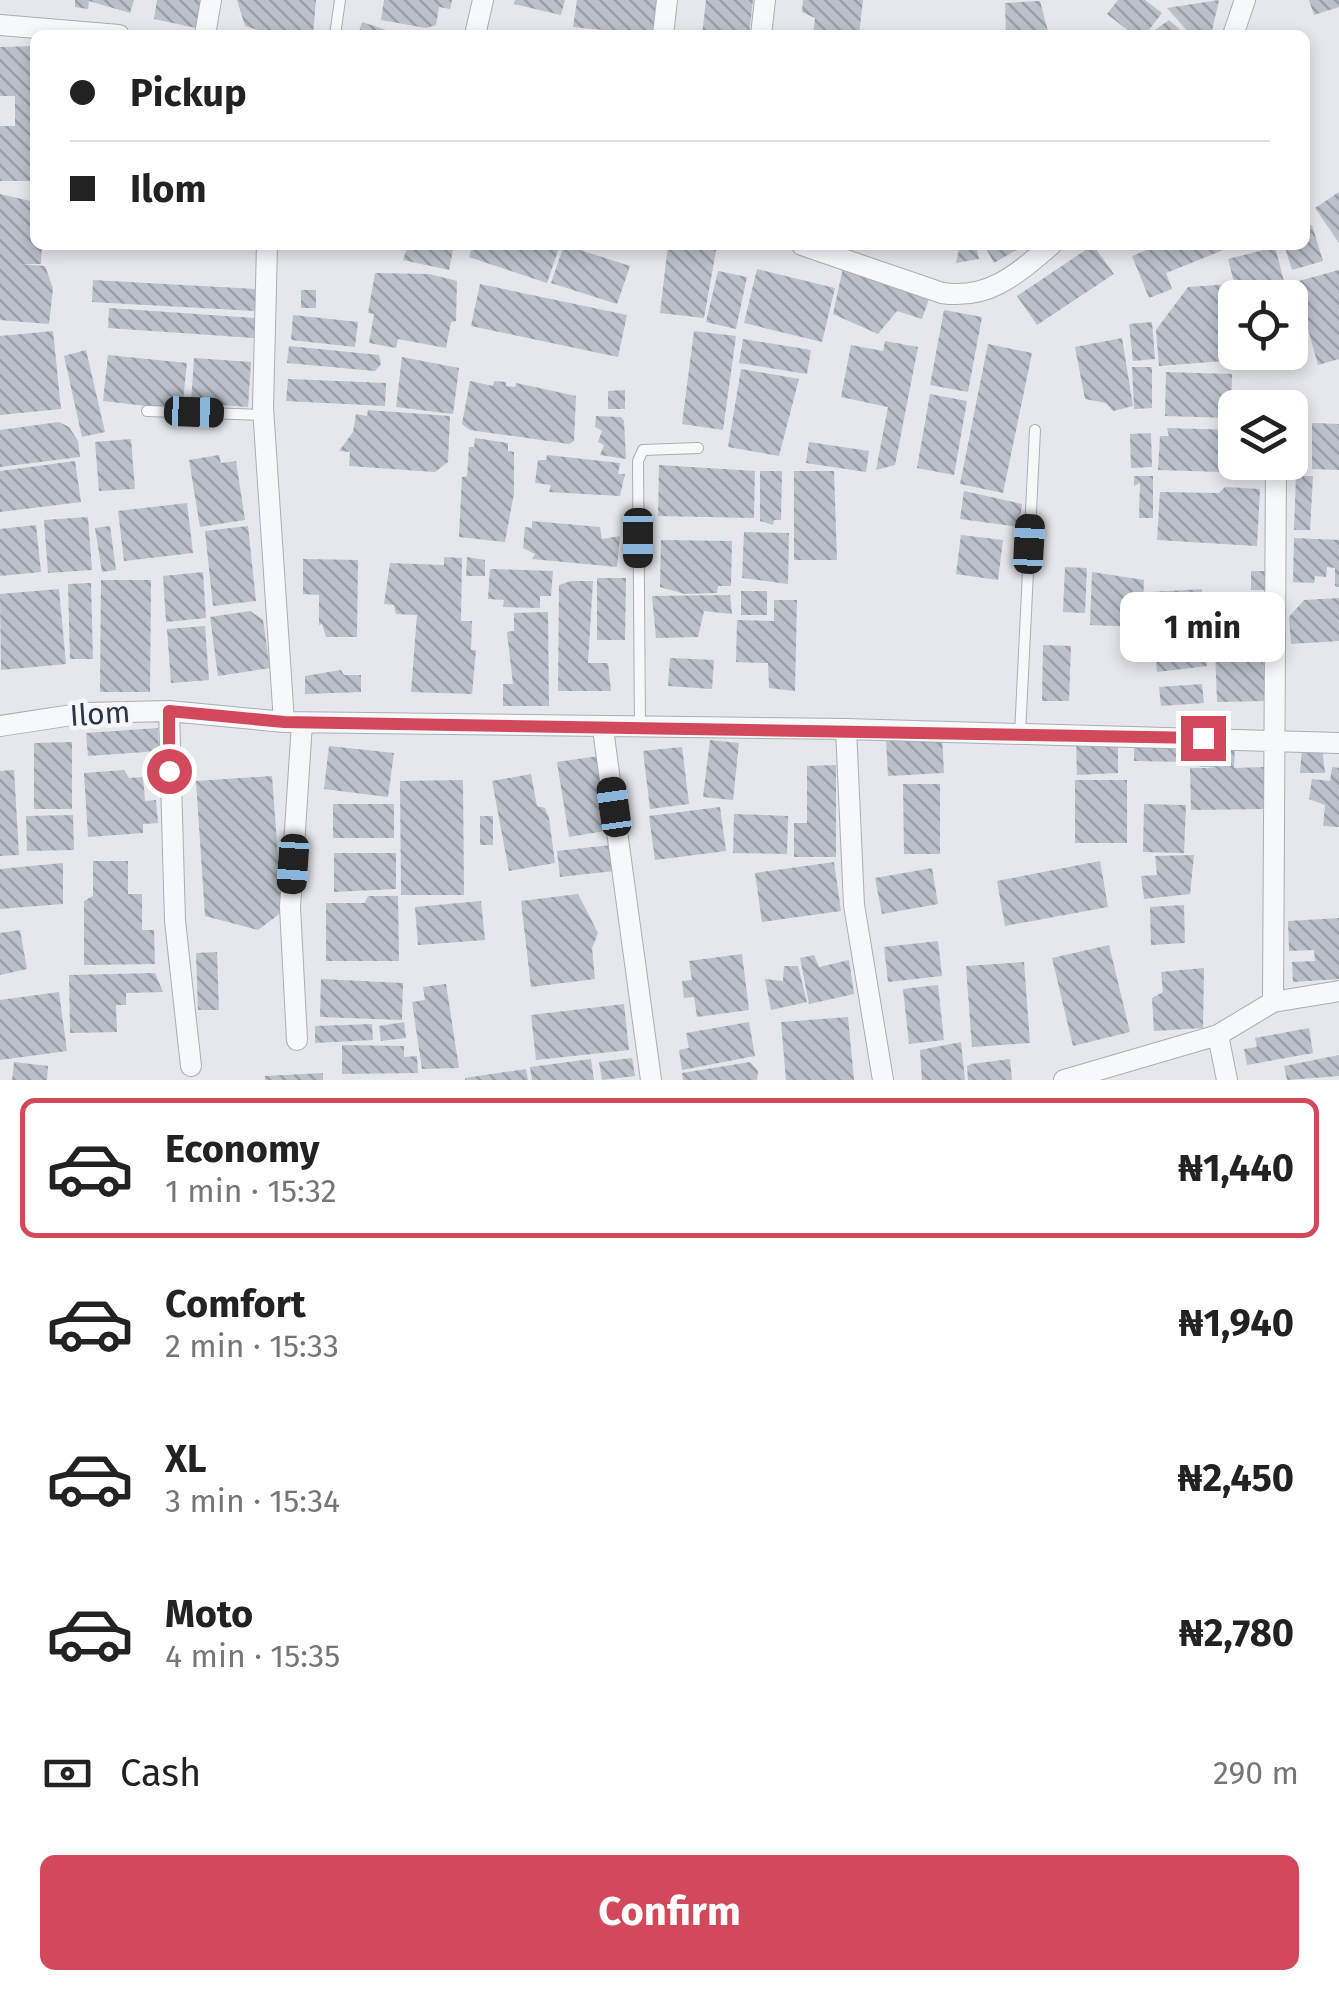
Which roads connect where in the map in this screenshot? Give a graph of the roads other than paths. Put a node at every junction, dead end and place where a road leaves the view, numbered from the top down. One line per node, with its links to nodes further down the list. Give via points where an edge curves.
1 (210, 0): 9 (street)
2 (340, 0): 10 (lane)
3 (483, 0): 11 (street)
4 (667, 0): 12 (street)
5 (765, 0): 13 (street)
6 (1245, 0): 14 (street)
7 (0, 25): 8 (street)
8 (59, 30)
9 (206, 30)
10 (336, 30)
11 (476, 30)
12 (664, 30)
13 (762, 30)
14 (1235, 30)
15 (267, 250): 19 (street)
16 (817, 250): 17 (street, via 965,296 1006,283)
17 (1046, 250)
18 (147, 411): 19 (lane)
19 (264, 415): 24 (street)
20 (1034, 430): 29 (lane)
21 (698, 448): 27 (lane, via 643,450 638,461)
22 (1275, 480): 30 (street)
23 (169, 711): 24 (street, Ilom); 25 (street, Ilom, via 84,713); 36 (street, via 175,921)
24 (293, 723): 26 (street, Ilom); 35 (street)
25 (0, 726)
26 (603, 729): 27 (street, Ilom); 37 (street)
27 (640, 729): 28 (street, Ilom)
28 (846, 729): 29 (street, Ilom); 38 (street, via 854,905)
29 (1020, 734): 30 (street, Ilom)
30 (1276, 740): 31 (street, Ilom); 33 (street)
31 (1339, 742)
32 (1339, 991): 33 (street)
33 (1272, 1002): 34 (street)
34 (1218, 1035): 39 (street); 40 (street)
35 (296, 1040)
36 (191, 1066)
37 (651, 1080)
38 (883, 1080)
39 (1064, 1080)
40 (1227, 1080)

